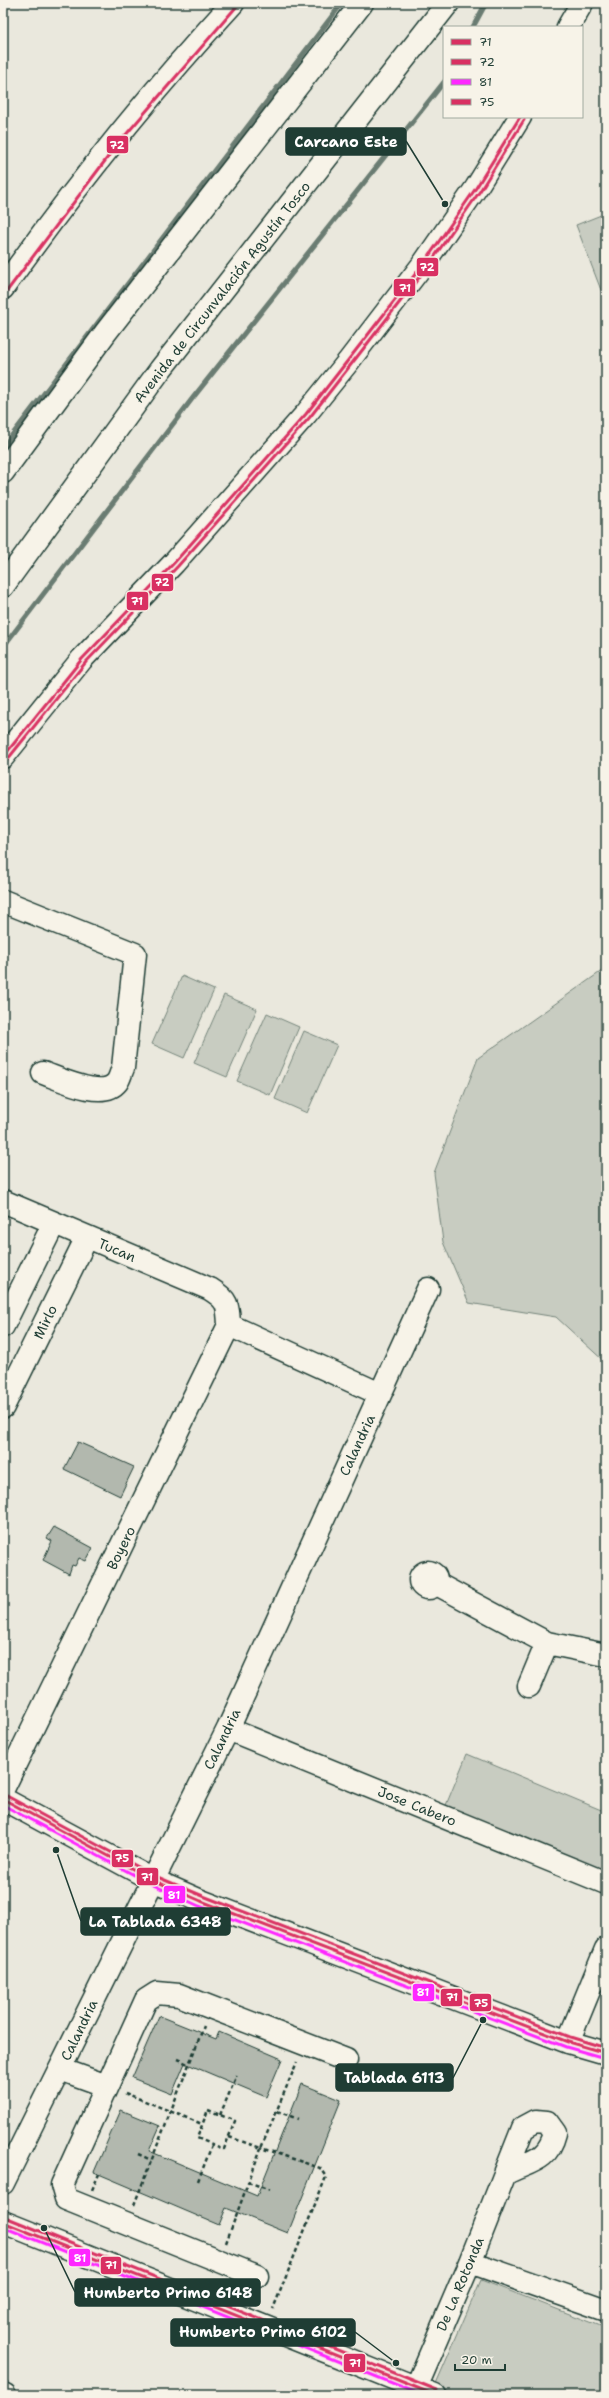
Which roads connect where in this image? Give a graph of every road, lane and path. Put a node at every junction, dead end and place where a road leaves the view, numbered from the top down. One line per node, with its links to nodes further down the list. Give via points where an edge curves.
1 (233, 3): 7 (main road, via 96,163)
2 (362, 3): 8 (main road, via 106,332)
3 (448, 3): 9 (main road, Avenida de Circunvalación Agustín Tosco, via 170,358)
4 (582, 3): 5 (main road)
5 (569, 26)
6 (519, 118): 10 (main road, via 476,188 424,263 306,414 174,563 82,659)
7 (3, 286)
8 (3, 472)
9 (3, 586)
10 (3, 757)
11 (3, 901): 12 (main road, via 135,954 123,1068 117,1083 104,1090 82,1087)
12 (43, 1073)
13 (3, 1201): 14 (main road, Tucan)
14 (54, 1222): 15 (main road, Tucan); 19 (main road)
15 (87, 1237): 17 (main road, Tucan, via 210,1289 222,1296); 21 (main road, Mirlo)
16 (428, 1289): 20 (main road, Calandria)
17 (228, 1304): 18 (main road, Boyero)
18 (229, 1325): 20 (main road); 27 (main road, Boyero)
19 (3, 1326)
20 (380, 1394): 26 (main road, Calandria)
21 (3, 1406)
22 (436, 1583): 23 (main road)
23 (547, 1643): 24 (main road); 25 (main road)
24 (606, 1655)
25 (529, 1686)
26 (228, 1729): 29 (main road, Calandria); 30 (main road, Jose Cabero)
27 (3, 1789)
28 (3, 1799): 29 (main road)
29 (153, 1880): 33 (main road); 39 (main road, Calandria)
30 (606, 1883)
31 (606, 1949): 33 (main road)
32 (205, 2023): 38 (path)
33 (568, 2042): 34 (main road)
34 (606, 2053)
35 (291, 2058): 43 (path, via 298,2060)
36 (177, 2059): 38 (path)
37 (346, 2060): 41 (main road, via 180,1995 157,1993 146,2000)
38 (188, 2064): 42 (path)
39 (60, 2069): 41 (main road); 56 (main road, Calandria)
40 (237, 2076): 44 (path)
41 (107, 2086): 42 (path); 63 (main road, via 62,2186 66,2200)
42 (169, 2111): 46 (path); 51 (path)
43 (277, 2111): 45 (path); 49 (path)
44 (220, 2115): 46 (path, via 208,2110); 47 (path, via 235,2121)
45 (298, 2119)
46 (202, 2124): 48 (path, via 196,2138)
47 (229, 2137): 48 (path, via 224,2149); 49 (path)
48 (212, 2145): 54 (path)
49 (261, 2148): 55 (path); 65 (path, via 320,2168 326,2177)
50 (138, 2154): 51 (path)
51 (151, 2160): 59 (path)
52 (506, 2173): 62 (main road, De La Rotonda)
53 (99, 2174): 58 (path)
54 (198, 2181)
55 (248, 2182): 57 (path); 61 (path)
56 (3, 2183)
57 (270, 2190)
58 (90, 2195)
59 (132, 2212)
60 (3, 2222): 65 (main road)
61 (223, 2248)
62 (470, 2262): 64 (main road); 66 (main road, De La Rotonda)
63 (257, 2276)
64 (606, 2310)
65 (266, 2327): 66 (main road)
66 (422, 2393)

